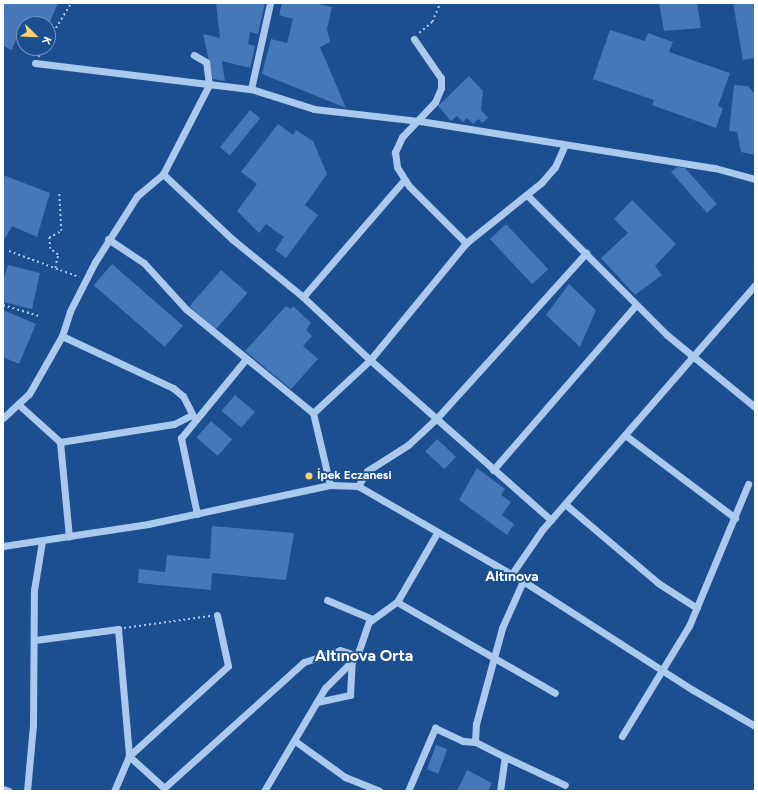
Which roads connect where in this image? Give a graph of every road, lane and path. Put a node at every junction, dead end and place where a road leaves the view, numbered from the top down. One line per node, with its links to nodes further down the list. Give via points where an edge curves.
1 (71, 3): 4 (path)
2 (270, 3): 9 (street)
3 (440, 3): 5 (path, via 432,22)
4 (56, 28)
5 (414, 39): 10 (street, via 441,78 438,95)
6 (194, 55): 8 (street, via 206,62)
7 (35, 63): 8 (street)
8 (209, 85): 9 (street); 12 (street, via 171,152)
9 (251, 89): 10 (street, via 314,109)
10 (420, 121): 11 (street); 14 (street, via 402,137 395,152 397,167)
11 (565, 145): 13 (street, via 715,168); 16 (street, via 555,166)
12 (163, 174): 17 (street, via 137,196); 24 (street, via 232,239)
13 (755, 179)
14 (404, 180): 18 (street); 24 (street)
15 (59, 194): 21 (path, via 61,231 48,238 50,249 58,255)
16 (529, 197): 18 (street); 20 (street)
17 (108, 239): 22 (street); 30 (street, via 144,263 186,309)
18 (466, 243): 31 (street)
19 (9, 251): 21 (path)
20 (586, 253): 26 (street); 37 (street)
21 (55, 268): 22 (path)
22 (86, 280): 28 (street)
23 (755, 285): 29 (street)
24 (302, 297): 31 (street)
25 (3, 305): 27 (path)
26 (636, 305): 29 (street); 40 (street)
27 (38, 316)
28 (62, 336): 32 (street, via 29,394); 35 (street, via 173,388 183,396)
29 (692, 357): 33 (street); 38 (street)
30 (246, 359): 34 (street); 35 (street)
31 (370, 360): 34 (street); 37 (street)
32 (18, 404): 36 (street); 39 (street)
33 (755, 407)
34 (313, 413): 42 (street)
35 (193, 417): 39 (street, via 174,424); 45 (street, via 181,438)
36 (3, 418)
37 (436, 419): 40 (street); 43 (street, via 408,445 367,471)
38 (625, 435): 44 (street); 46 (street)
39 (60, 442): 49 (street)
40 (493, 470): 47 (street)
41 (748, 484): 46 (street)
42 (330, 485): 43 (street); 45 (street)
43 (358, 486): 48 (street)
44 (565, 504): 47 (street); 56 (street, via 658,583)
45 (197, 514): 49 (street)
46 (735, 518): 56 (street)
47 (551, 520): 52 (street)
48 (437, 533): 52 (street); 55 (street)
49 (69, 536): 50 (street)
50 (42, 541): 51 (street); 60 (street, via 34,590)
51 (3, 546)
52 (511, 575): 53 (street)
53 (524, 581): 61 (street); 63 (street)
54 (327, 600): 58 (street)
55 (398, 602): 58 (street); 61 (street)
56 (697, 608): 63 (street)
57 (217, 615): 59 (path); 70 (street, via 228,666)
58 (372, 619): 62 (street)
59 (118, 629): 60 (street); 70 (street)
60 (35, 640): 75 (street)
61 (493, 656): 64 (street); 69 (street, via 476,724)
62 (354, 659): 65 (street, via 337,673); 65 (street, via 350,695); 70 (street, via 340,650 304,662 164,788)
63 (662, 670): 66 (street); 67 (street)
64 (555, 693)
65 (317, 702): 68 (street)
66 (755, 726)
67 (622, 736)
68 (295, 741): 77 (street); 78 (street, via 345,777)
69 (476, 742): 71 (street); 79 (street, via 463,741 435,728)
70 (129, 756): 76 (street)
71 (505, 757): 72 (street); 80 (street)
72 (565, 785)
73 (3, 789): 74 (street)
74 (9, 791)
75 (27, 791)
76 (114, 791)
77 (264, 791)
78 (379, 791)
79 (408, 791)
80 (500, 791)

